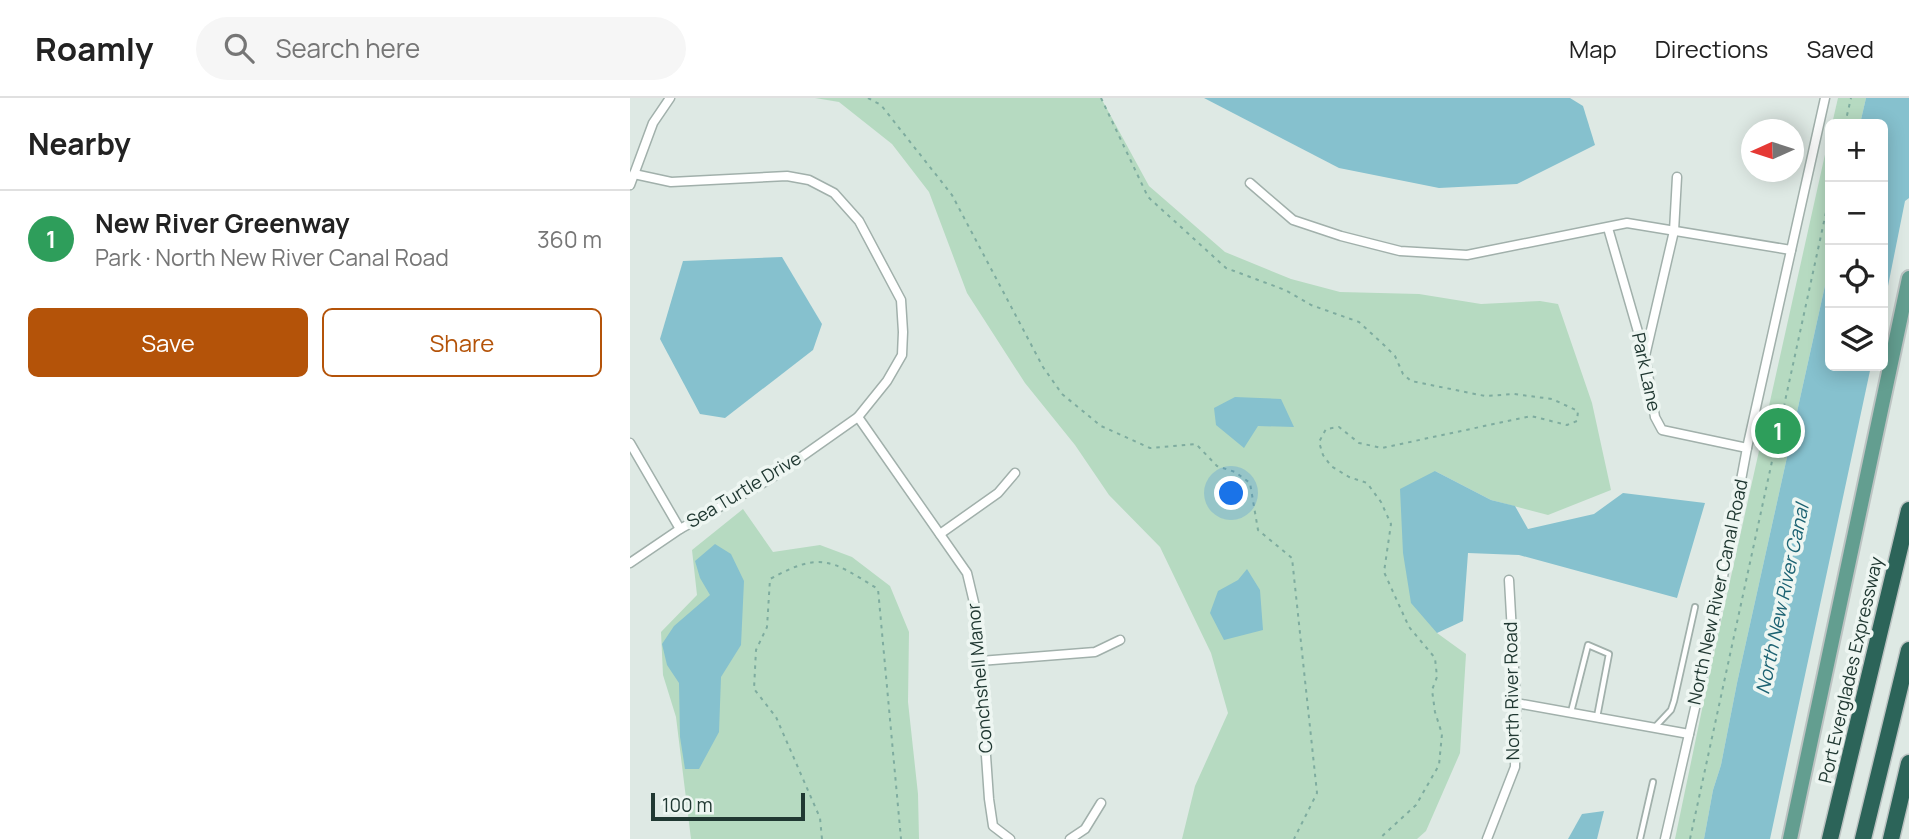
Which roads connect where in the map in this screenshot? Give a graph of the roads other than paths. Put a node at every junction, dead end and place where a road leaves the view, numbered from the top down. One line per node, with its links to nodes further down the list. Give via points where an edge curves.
1 (670, 98): 3 (street, via 653,123)
2 (1825, 98): 9 (street, North New River Canal Road)
3 (634, 174): 6 (street); 12 (street, Sea Turtle Drive, via 671,182 787,176 809,180 834,193 859,221 901,300 902,355)
4 (1677, 177): 8 (street)
5 (1250, 183): 7 (street, via 1293,220 1400,251 1468,255)
6 (630, 185)
7 (1608, 228): 8 (street, via 1627,223); 11 (street, Park Lane)
8 (1674, 232): 9 (street); 11 (street)
9 (1791, 250): 14 (street, North New River Canal Road)
10 (1909, 278): 38 (main road)
11 (1645, 356): 14 (street, Park Lane, via 1655,417 1662,430)
12 (858, 417): 17 (street, Sea Turtle Drive, via 770,479); 18 (street, Conchshell Manor)
13 (630, 443): 17 (street)
14 (1747, 448): 29 (street, North New River Canal Road)
15 (1015, 473): 18 (street, via 998,493)
16 (1909, 510): 39 (highway, Port Everglades Expressway)
17 (680, 529): 19 (street, Sea Turtle Drive)
18 (940, 534): 24 (street, Conchshell Manor, via 967,573)
19 (630, 563)
20 (1509, 580): 25 (street, North River Road)
21 (1695, 607): 28 (lane, via 1671,710)
22 (1120, 640): 24 (street, via 1095,652)
23 (1909, 650): 40 (highway)
24 (980, 661): 33 (street, Conchshell Manor, via 993,826)
25 (1516, 703): 26 (street); 35 (street, North River Road, via 1515,767)
26 (1570, 712): 27 (street); 27 (lane, via 1588,645 1609,654)
27 (1597, 717): 28 (street)
28 (1654, 727): 29 (street)
29 (1689, 734): 37 (street, North New River Canal Road)
30 (1909, 763): 41 (highway)
31 (1653, 782): 36 (lane)
32 (1101, 803): 34 (street, via 1085,829)
33 (1010, 839)
34 (1070, 839)
35 (1487, 839)
36 (1640, 839)
37 (1665, 839)
38 (1790, 839)
39 (1830, 839)
40 (1863, 839)
41 (1891, 839)

